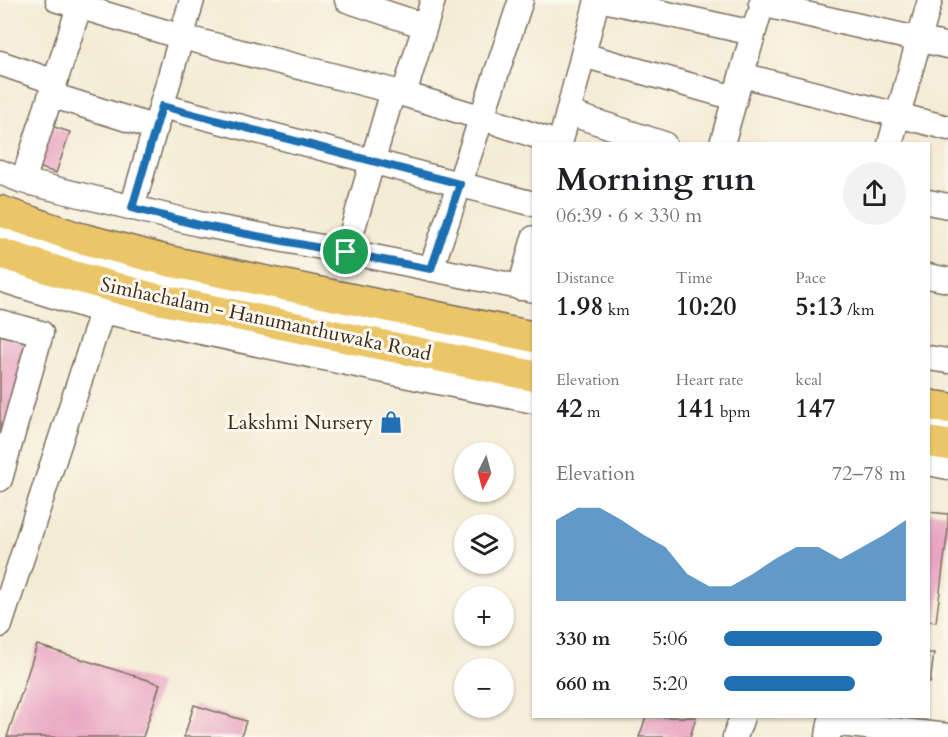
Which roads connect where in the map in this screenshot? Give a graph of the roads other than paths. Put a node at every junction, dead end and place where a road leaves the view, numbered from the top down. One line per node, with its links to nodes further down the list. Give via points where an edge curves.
1 (192, 0): 12 (street)
2 (347, 0): 10 (street)
3 (433, 0): 10 (street)
4 (521, 0): 24 (street)
5 (597, 0): 15 (street)
6 (604, 0): 11 (street)
7 (930, 0): 13 (street)
8 (68, 2): 12 (street); 18 (street)
9 (762, 2): 11 (street); 13 (street)
10 (425, 26): 19 (street)
11 (753, 33): 17 (street)
12 (182, 37): 19 (street); 22 (street)
13 (919, 38): 14 (street); 23 (street)
14 (948, 46)
15 (583, 55): 20 (street); 21 (street)
16 (0, 63): 18 (street)
17 (742, 75): 20 (street); 23 (street)
18 (53, 88): 22 (street); 33 (street)
19 (398, 92): 24 (street); 31 (street)
20 (735, 98): 29 (street)
21 (569, 114): 27 (street); 28 (street)
22 (159, 117): 31 (street); 38 (street)
23 (897, 117): 25 (street); 30 (street)
24 (483, 118): 26 (street); 34 (street)
25 (948, 128)
26 (554, 142)
27 (561, 142)
28 (658, 142)
29 (723, 142)
30 (891, 142)
31 (372, 160): 34 (street); 41 (street)
32 (0, 172): 33 (street)
33 (23, 181): 38 (street)
34 (460, 184): 36 (street); 44 (street)
35 (930, 202): 37 (street)
36 (532, 203)
37 (948, 206)
38 (132, 208): 41 (street, via 199,225)
39 (0, 211): 51 (main road, Simhachalam - Hanumanthuwaka Road, via 76,237 168,261)
40 (0, 229): 52 (street, via 174,282)
41 (346, 252): 44 (street)
42 (0, 253): 49 (main road, Simhachalam - Hanumanthuwaka Road)
43 (532, 253): 48 (street)
44 (431, 269): 48 (street)
45 (930, 276): 47 (street)
46 (0, 279): 49 (street)
47 (948, 280)
48 (527, 289)
49 (106, 298): 55 (main road, Simhachalam - Hanumanthuwaka Road, via 153,298); 56 (street); 66 (street)
50 (0, 322): 65 (street, via 41,333)
51 (532, 337)
52 (532, 355)
53 (930, 358): 54 (street)
54 (948, 361)
55 (532, 376)
56 (532, 401)
57 (930, 405): 58 (main road)
58 (948, 408)
59 (930, 422): 60 (street)
60 (948, 425)
61 (930, 442): 62 (main road)
62 (948, 445)
63 (930, 463): 64 (street)
64 (948, 467)
65 (0, 479)
66 (0, 625)
67 (742, 718): 69 (street)
68 (948, 736): 70 (street, via 830,723)
69 (735, 737)
70 (828, 737)

